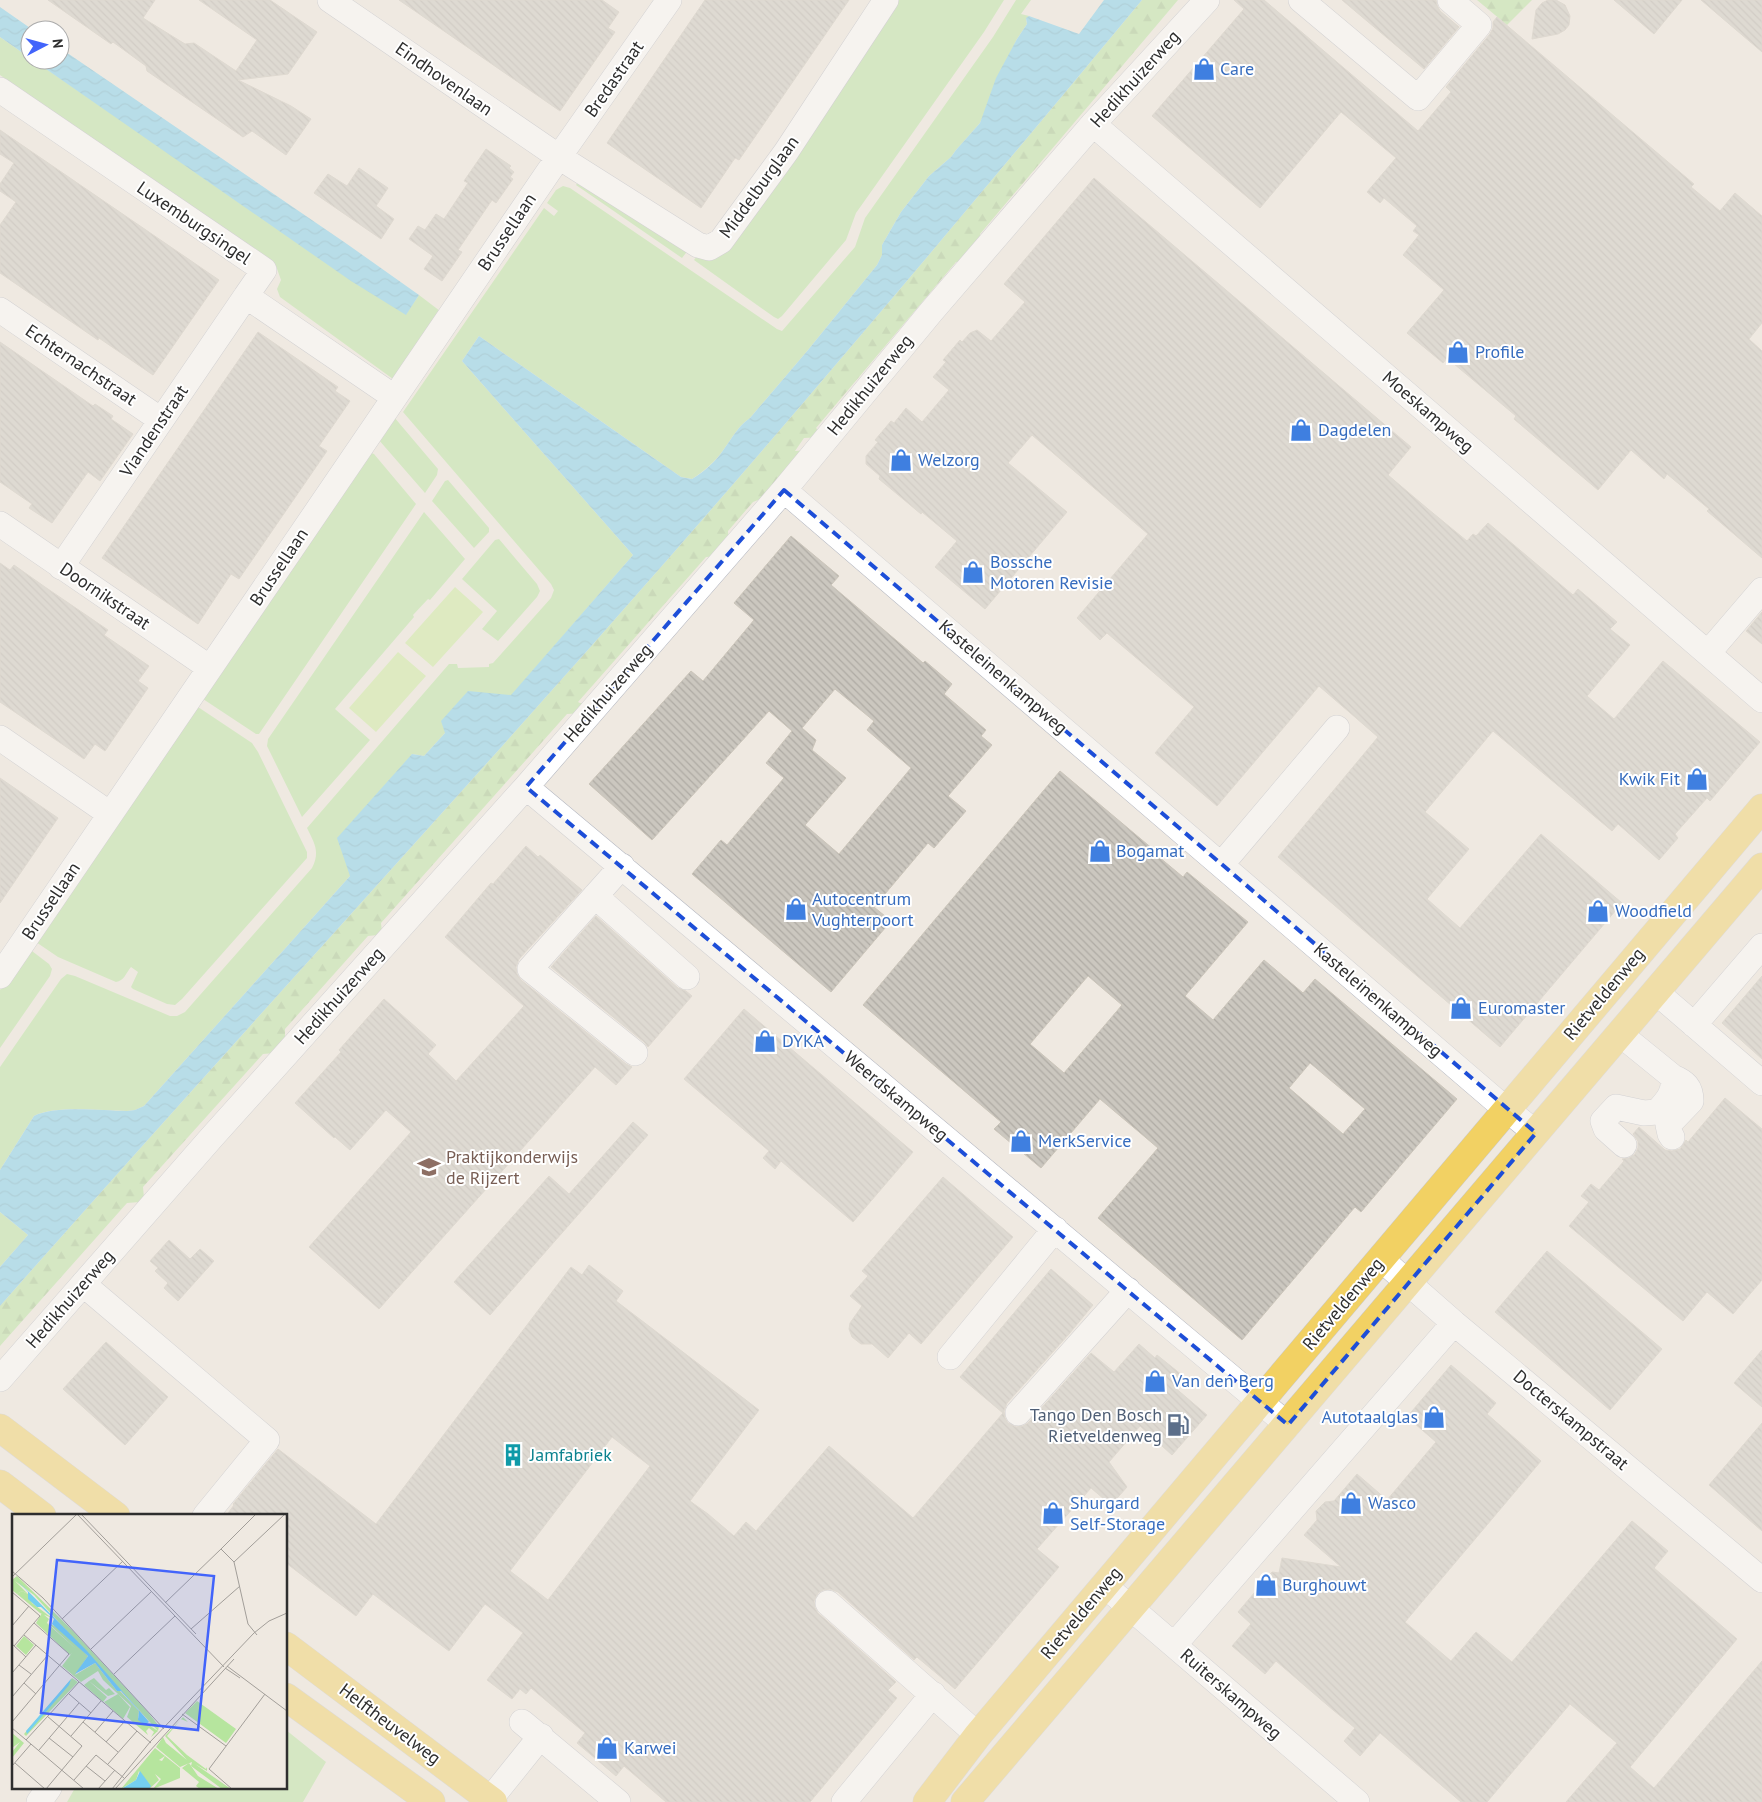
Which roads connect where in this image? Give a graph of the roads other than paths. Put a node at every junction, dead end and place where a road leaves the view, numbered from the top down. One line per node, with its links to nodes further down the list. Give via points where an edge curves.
1 (330, 0): 9 (street, Eindhovenlaan)
2 (886, 0): 9 (street, Middelburglaan, via 786,152 721,241 709,248 698,245)
3 (1207, 0): 8 (street, Hedikhuizerweg)
4 (1301, 0): 5 (street, via 1418,98 1480,24)
5 (1450, 0)
6 (663, 2): 9 (street, Bredastraat)
7 (0, 90): 10 (street, Luxemburgsingel, via 264,270)
8 (1093, 124): 14 (street, Hedikhuizerweg, via 931,312); 18 (street, Moeskampweg)
9 (559, 157): 12 (street, Brussellaan)
10 (246, 296): 12 (street); 13 (street, Viandenstraat)
11 (0, 310): 13 (street, Echternachstraat)
12 (394, 397): 19 (street, Brussellaan)
13 (161, 420): 16 (street, Viandenstraat)
14 (784, 490): 23 (street, Hedikhuizerweg); 26 (street, Kasteleinenkampweg)
15 (0, 524): 16 (street, Doornikstraat)
16 (61, 566): 19 (street, Doornikstraat)
17 (1762, 590): 18 (street)
18 (1708, 654): 20 (street, Moeskampweg)
19 (210, 668): 25 (street, Brussellaan)
20 (1762, 700)
21 (1338, 728): 26 (street)
22 (0, 738): 25 (street)
23 (526, 787): 27 (street, Weerdskampweg); 45 (street, Hedikhuizerweg)
24 (1762, 808): 39 (main road, Rietveldenweg)
25 (110, 814): 31 (street, Brussellaan)
26 (1221, 864): 39 (street, Kasteleinenkampweg)
27 (622, 866): 29 (street); 43 (street, Weerdskampweg)
28 (1762, 868): 33 (main road, Rietveldenweg)
29 (595, 896): 32 (street); 36 (street, via 530,969)
30 (1762, 946): 34 (street)
31 (4, 963)
32 (687, 977)
33 (1656, 992): 34 (street); 35 (main road, Rietveldenweg)
34 (1694, 1025): 38 (street)
35 (1620, 1034): 37 (street); 40 (main road, Rietveldenweg)
36 (635, 1053)
37 (1668, 1073): 41 (street, via 1683,1081 1691,1092 1688,1106 1668,1125); 42 (street, via 1654,1096 1624,1099 1603,1121 1603,1125)
38 (1762, 1083)
39 (1507, 1110): 40 (street, Kasteleinenkampweg); 44 (main road, Rietveldenweg)
40 (1536, 1133): 46 (main road, Rietveldenweg)
41 (1672, 1137)
42 (1624, 1146)
43 (1056, 1229): 47 (street, Weerdskampweg); 49 (street)
44 (1381, 1260): 46 (street, Docterskampstraat); 51 (main road, Rietveldenweg)
45 (83, 1284): 50 (street, Hedikhuizerweg); 58 (street, via 267,1440)
46 (1408, 1284): 48 (street, Docterskampstraat); 53 (main road, Rietveldenweg)
47 (1128, 1290): 51 (street, Weerdskampweg); 52 (street)
48 (1454, 1323): 59 (street, Docterskampstraat); 63 (street)
49 (950, 1357)
50 (0, 1379)
51 (1261, 1401): 53 (street, Weerdskampweg); 60 (main road, Rietveldenweg)
52 (1018, 1413)
53 (1288, 1424): 62 (main road, Rietveldenweg)
54 (0, 1428): 57 (main road)
55 (0, 1484): 56 (main road)
56 (39, 1514)
57 (113, 1514)
58 (207, 1514)
59 (1762, 1580)
60 (1105, 1586): 62 (street, Ruiterskampweg); 67 (main road, Rietveldenweg)
61 (828, 1603): 65 (street)
62 (1132, 1608): 63 (street, Ruiterskampweg); 75 (main road, Rietveldenweg)
63 (1174, 1645): 76 (street, Ruiterskampweg)
64 (288, 1648): 69 (main road, Helftheuvelweg)
65 (932, 1694): 67 (street); 73 (street)
66 (288, 1698): 71 (main road)
67 (978, 1734): 74 (main road, Rietveldenweg)
68 (48, 1790): 70 (street)
69 (490, 1801): 72 (street, via 532,1729)
70 (39, 1802)
71 (430, 1802)
72 (618, 1802)
73 (844, 1802)
74 (927, 1802)
75 (965, 1802)
76 (1357, 1802)

